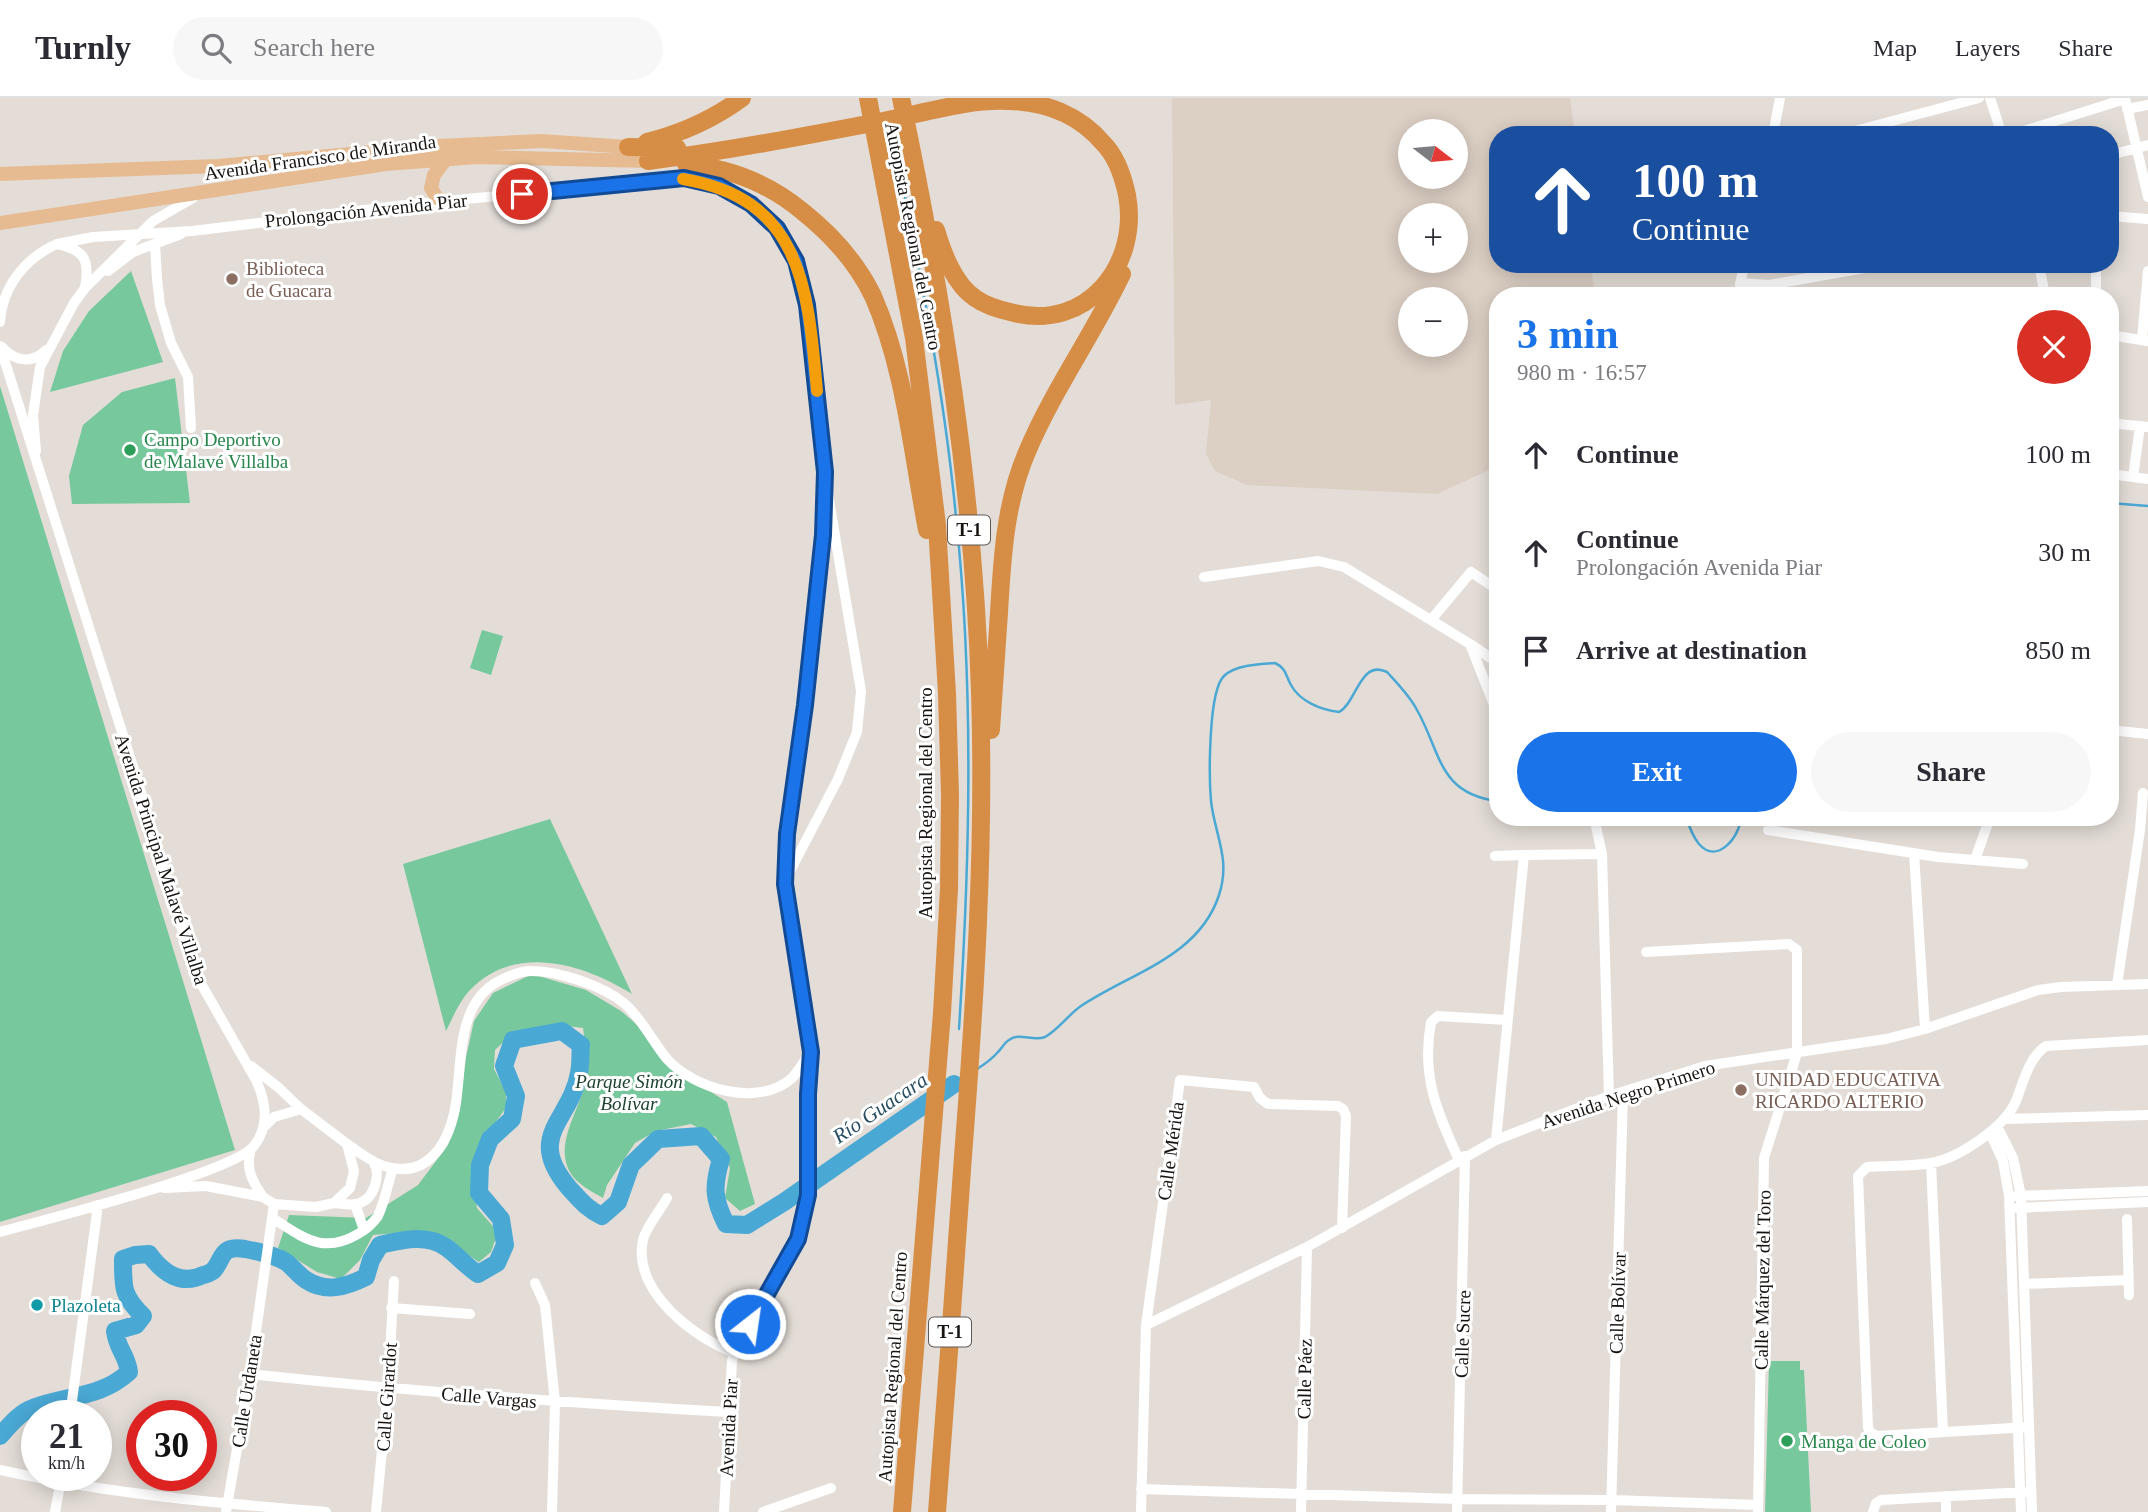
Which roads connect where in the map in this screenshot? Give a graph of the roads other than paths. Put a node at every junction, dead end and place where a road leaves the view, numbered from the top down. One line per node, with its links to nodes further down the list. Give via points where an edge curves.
1 (741, 98): 17 (highway, via 712,119)
2 (868, 98): 58 (highway, Autopista Regional del Centro / T-1, via 917,364 937,525)
3 (901, 98): 15 (highway, Autopista Regional del Centro / T-1)
4 (948, 98): 17 (highway, via 719,142 679,148)
5 (1050, 98): 73 (highway, via 1091,120 1118,151 1132,187 1135,226 1127,264 1038,429 1014,487 1002,568 988,797 988,880)
6 (1780, 98): 11 (street)
7 (1979, 98): 12 (street)
8 (1990, 98): 13 (street)
9 (2126, 102): 10 (street); 14 (street); 16 (street)
10 (2148, 105)
11 (1775, 126)
12 (1874, 126)
13 (1999, 126)
14 (2042, 126)
15 (910, 142): 20 (highway, via 941,248 957,279 973,297 998,310 1052,316 1085,302 1111,277 1126,247 1130,226 1125,184 1105,144 1074,118 1053,108 1008,100 984,102); 73 (highway, Autopista Regional del Centro / T-1, via 949,349 964,470 980,690)
16 (2143, 146): 18 (street); 23 (street)
17 (628, 147): 21 (main road, Avenida Francisco de Miranda, via 541,141 218,166)
18 (2119, 153)
19 (445, 160): 20 (main road, Avenida Francisco de Miranda); 22 (main road, Avenida Francisco de Miranda, via 386,164); 24 (main road, via 431,188 436,198)
20 (648, 161): 58 (highway, via 714,166 783,195 818,223 863,279 893,354 906,413 931,550)
21 (0, 174)
22 (221, 189): 27 (main road, Avenida Francisco de Miranda); 29 (street, via 164,212)
23 (2148, 197)
24 (444, 201): 28 (street, Prolongación Avenida Piar); 48 (street, Prolongación Avenida Piar, via 684,178 719,186 751,204 777,228 796,261 807,305)
25 (2119, 217): 26 (street)
26 (2148, 219)
27 (0, 223)
28 (192, 230): 29 (street); 31 (street)
29 (141, 232): 30 (street); 37 (street)
30 (57, 244): 37 (street, via 79,252 86,261); 38 (street, via 34,258 10,284)
31 (155, 244): 37 (street, via 133,252); 46 (street, via 160,305 171,343 188,377)
32 (2148, 271): 42 (street)
33 (1742, 273): 35 (street)
34 (1836, 273): 35 (street, via 1769,285)
35 (1740, 284): 36 (street)
36 (1740, 287)
37 (85, 288): 41 (street)
38 (0, 314): 39 (street)
39 (0, 322)
40 (2119, 336): 42 (street)
41 (54, 340): 43 (street, via 30,360 9,355); 47 (street, via 35,388)
42 (2145, 340)
43 (0, 345): 47 (street, Avenida Principal Malavé Villalba)
44 (2119, 424): 45 (street)
45 (2144, 426): 50 (street)
46 (191, 428)
47 (38, 472): 82 (street, Avenida Principal Malavé Villalba, via 195,973)
48 (825, 472): 72 (street, Prolongación Avenida Piar, via 823,535 787,834); 72 (street, Prolongación Avenida Piar, via 861,691 857,732)
49 (2119, 475): 50 (street)
50 (2133, 477): 51 (street)
51 (2148, 478)
52 (1204, 577): 54 (street, via 1318,562 1343,567)
53 (1489, 585): 54 (street, via 1471,572)
54 (1431, 620): 55 (street)
55 (1470, 644): 56 (street); 57 (street)
56 (1489, 657)
57 (1489, 692)
58 (947, 694): 152 (highway, Autopista Regional del Centro / T-1, via 949,889)
59 (2119, 731): 60 (street)
60 (2148, 734)
61 (2143, 793): 65 (street)
62 (1596, 826): 67 (street)
63 (1987, 826): 70 (street)
64 (1768, 830): 66 (street)
65 (2144, 830): 76 (street)
66 (1914, 853): 70 (street); 78 (street)
67 (1602, 854): 68 (street); 86 (street)
68 (1524, 855): 69 (street); 77 (street)
69 (1495, 856)
70 (1975, 860): 71 (street)
71 (2023, 864)
72 (787, 877): 80 (street, Prolongación Avenida Piar)
73 (979, 921): 153 (highway, Autopista Regional del Centro / T-1)
74 (1646, 952): 81 (street, Calle Márquez del Toro, via 1794,946)
75 (2148, 984): 76 (street, Avenida Negro Primero)
76 (2117, 985): 78 (street, Avenida Negro Primero, via 2038,990)
77 (1507, 1020): 91 (street); 95 (street, via 1438,1016 1431,1022 1430,1087 1438,1115)
78 (1925, 1029): 81 (street, Avenida Negro Primero)
79 (2148, 1040): 89 (street, via 2046,1046 2036,1053 2012,1110)
80 (811, 1052): 83 (street); 85 (street, Prolongación Avenida Piar)
81 (1797, 1053): 84 (street, Avenida Negro Primero, via 1705,1066); 145 (street, Calle Márquez del Toro, via 1763,1158)
82 (245, 1061): 87 (street); 90 (street, Avenida Principal Malavé Villalba, via 262,1095)
83 (793, 1078): 85 (street); 98 (street, via 774,1088 744,1094 709,1087 680,1072 626,1005 605,991 568,978 532,971 515,973 494,983 477,1000 466,1028 456,1107 445,1142 427,1162)
84 (1623, 1093): 86 (street, Avenida Negro Primero); 143 (street, Calle Bolívar)
85 (808, 1094): 94 (street, Prolongación Avenida Piar)
86 (1609, 1096): 91 (street, Avenida Negro Primero)
87 (300, 1109): 90 (street, via 274,1117); 92 (street)
88 (2148, 1115): 89 (street)
89 (1997, 1126): 97 (street, via 1953,1155); 101 (street); 102 (street, via 2013,1158)
90 (262, 1129): 93 (street, Avenida Principal Malavé Villalba)
91 (1496, 1140): 95 (street, Avenida Negro Primero)
92 (347, 1144): 96 (street); 106 (street, via 354,1179)
93 (251, 1149): 99 (street, via 231,1162); 103 (street, via 251,1180)
94 (808, 1158): 125 (street, Avenida Piar, via 808,1195 798,1239)
95 (1462, 1158): 113 (street, Avenida Negro Primero); 142 (street, Calle Sucre)
96 (373, 1161): 98 (street); 107 (street, via 375,1184 368,1197)
97 (1931, 1163): 132 (street); 132 (street, via 1867,1167 1858,1175 1868,1428 1878,1436)
98 (393, 1168): 114 (street, via 377,1217)
99 (153, 1188): 103 (street, via 206,1186); 108 (street)
100 (2148, 1191): 102 (street)
101 (2009, 1196): 102 (street); 110 (street)
102 (2021, 1196): 110 (street)
103 (263, 1197): 109 (street)
104 (667, 1198): 125 (street, via 643,1238 646,1280 687,1325 714,1345)
105 (2148, 1202): 110 (street)
106 (334, 1203): 107 (street); 109 (street)
107 (355, 1204): 114 (street)
108 (98, 1205): 115 (street); 128 (street)
109 (274, 1205): 112 (street, Calle Urdaneta)
110 (2015, 1208): 120 (street); 131 (street)
111 (2127, 1219): 117 (street)
112 (272, 1221): 114 (street, via 323,1244 341,1243); 126 (street, Calle Urdaneta)
113 (1342, 1228): 116 (street, Avenida Negro Primero); 124 (street, Calle Mérida, via 1343,1110 1338,1106 1268,1104 1254,1087 1180,1080)
114 (365, 1230)
115 (0, 1233)
116 (1307, 1247): 124 (street, Avenida Negro Primero); 140 (street, Calle Páez)
117 (2128, 1280): 120 (street); 121 (street)
118 (394, 1281): 122 (street, Calle Girardot)
119 (535, 1283): 129 (street, via 545,1306)
120 (2024, 1284): 131 (street)
121 (2129, 1295)
122 (391, 1308): 123 (street); 127 (street, Calle Girardot)
123 (470, 1314)
124 (1146, 1325): 137 (street, Calle Mérida)
125 (735, 1353): 130 (street, Avenida Piar)
126 (250, 1374): 127 (street, Calle Vargas); 144 (street, Calle Urdaneta)
127 (388, 1389): 129 (street, Calle Vargas); 148 (street, Calle Girardot)
128 (71, 1400)
129 (555, 1402): 130 (street, Calle Vargas); 149 (street)
130 (728, 1412): 150 (street, Avenida Piar)
131 (2023, 1427): 132 (street); 139 (street)
132 (1942, 1432)
133 (0, 1470): 134 (street)
134 (21, 1473)
135 (831, 1488): 151 (street)
136 (112, 1489): 144 (street)
137 (1141, 1489): 140 (street); 154 (street, Calle Mérida)
138 (59, 1491): 146 (street)
139 (2026, 1492): 141 (street); 160 (street); 161 (street)
140 (1301, 1494): 142 (street); 155 (street, Calle Páez)
141 (1946, 1496): 158 (street, via 1881,1500); 159 (street)
142 (1457, 1499): 143 (street); 156 (street, Calle Sucre)
143 (1612, 1500): 145 (street); 157 (street, Calle Bolívar)
144 (227, 1508): 147 (street)
145 (1758, 1508)
146 (55, 1512)
147 (326, 1512)
148 (376, 1512)
149 (552, 1512)
150 (724, 1512)
151 (763, 1512)
152 (902, 1512)
153 (937, 1512)
154 (1141, 1512)
155 (1301, 1512)
156 (1457, 1512)
157 (1611, 1512)
158 (1873, 1512)
159 (1946, 1512)
160 (2021, 1512)
161 (2032, 1512)

